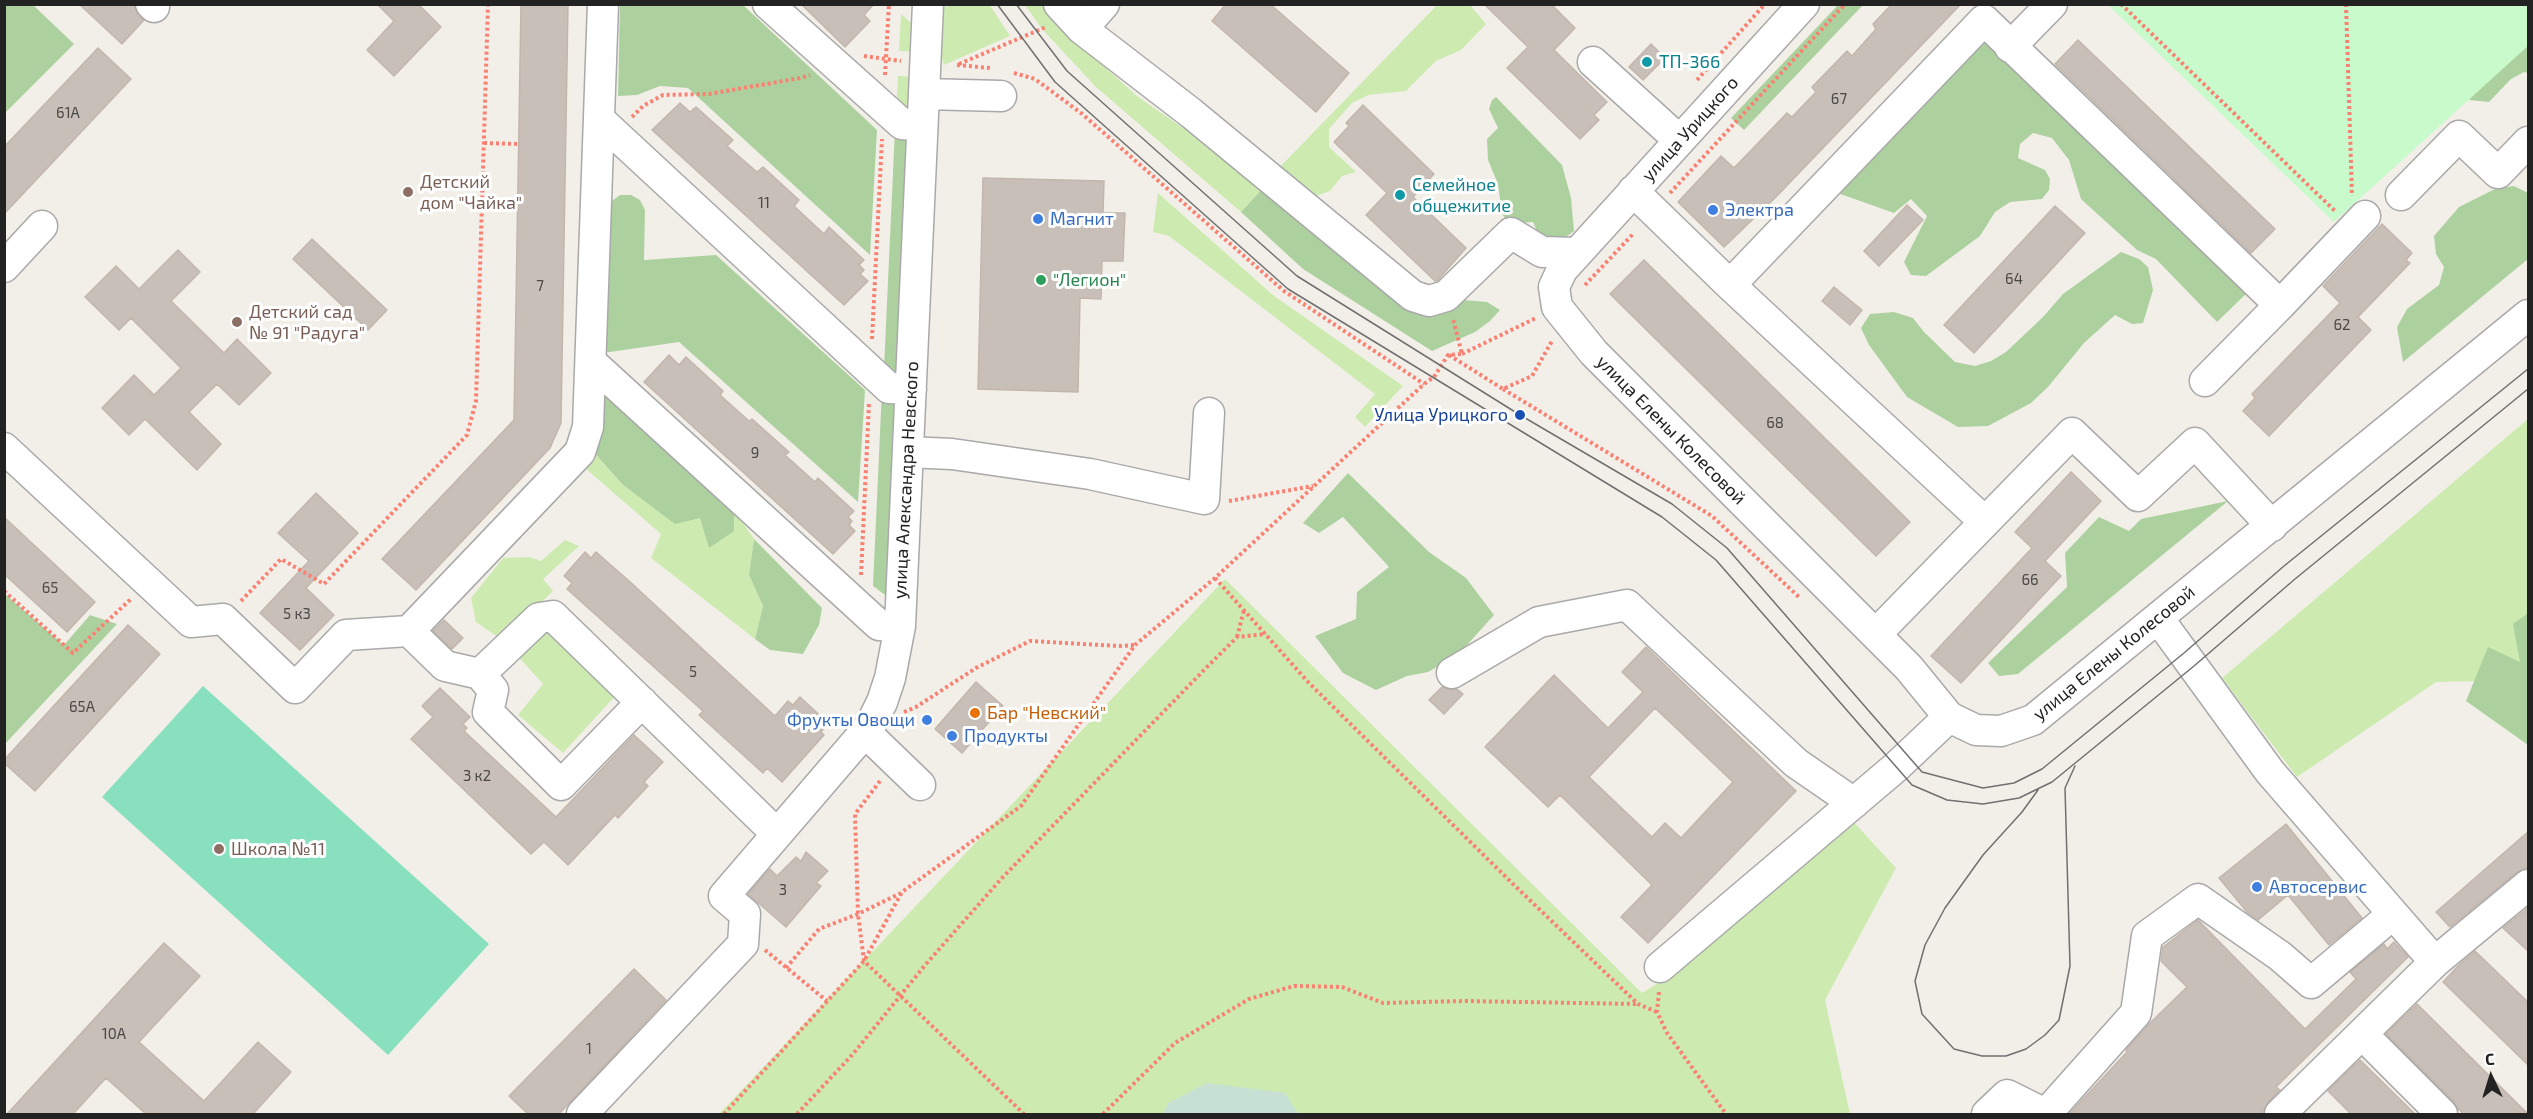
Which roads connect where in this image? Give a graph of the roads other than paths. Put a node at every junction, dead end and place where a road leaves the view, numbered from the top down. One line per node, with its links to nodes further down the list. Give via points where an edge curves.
1 (603, 4): 14 (street)
2 (768, 4): 13 (street, via 884,110 902,124)
3 (928, 4): 12 (street, улица Александра Невского)
4 (1059, 4): 8 (street)
5 (1104, 4): 8 (street)
6 (1804, 4): 15 (street, улица Урицкого)
7 (2052, 4): 9 (street)
8 (1082, 29): 21 (street, via 1191,113 1413,296 1429,301 1446,296 1511,233 1542,252)
9 (2010, 47): 23 (street, via 1984,20); 24 (street)
10 (1593, 62): 15 (street)
11 (1000, 78): 12 (street)
12 (925, 81): 13 (street, улица Александра Невского)
13 (922, 126): 28 (street, улица Александра Невского)
14 (608, 128): 26 (street); 28 (street, via 889,388)
15 (1679, 140): 17 (street, улица Урицкого)
16 (2529, 142): 18 (street, via 2498,173 2460,136)
17 (1633, 191): 21 (street, улица Урицкого); 23 (street)
18 (2401, 195)
19 (2359, 222): 24 (street)
20 (42, 226): 22 (street)
21 (1576, 253): 37 (street, улица Елены Колесовой, via 1554,287 1557,307 1564,318 1594,353)
22 (4, 267)
23 (1730, 285): 32 (street)
24 (2280, 305): 27 (street)
25 (2529, 315): 33 (street, улица Елены Колесовой)
26 (591, 362): 35 (street, via 879,625); 36 (street, via 588,427 580,452)
27 (2205, 381)
28 (911, 389): 31 (street, улица Александра Невского)
29 (1209, 413): 31 (street, via 1204,499 1090,474 951,454)
30 (4, 448): 36 (street, via 191,622 223,619 295,688 346,635)
31 (908, 452): 35 (street, улица Александра Невского)
32 (1985, 522): 33 (street, via 2072,433 2138,496 2195,443); 37 (street)
33 (2272, 525): 34 (street, улица Елены Колесовой)
34 (2158, 618): 41 (street, улица Елены Колесовой, via 2033,720 2001,731 1976,729); 47 (street, via 2270,772)
35 (900, 626): 42 (street, улица Александра Невского, via 890,678)
36 (409, 631): 39 (street, via 445,666)
37 (1876, 634): 41 (street, улица Елены Колесовой)
38 (1452, 673): 44 (street, via 1539,622 1627,605 1796,763)
39 (480, 674): 40 (street, via 539,618 553,616); 40 (street, via 494,690 488,712 561,785)
40 (642, 702): 45 (street)
41 (1949, 717): 44 (street)
42 (867, 729): 43 (street); 45 (street, улица Александра Невского)
43 (920, 785)
44 (1854, 803): 49 (street)
45 (777, 834): 51 (street, улица Александра Невского, via 724,896 745,914 743,944)
46 (2529, 885): 48 (street)
47 (2393, 914): 48 (street); 53 (street, via 2310,983 2280,956 2198,899 2147,936 2136,1012)
48 (2435, 962): 50 (street)
49 (1660, 967)
50 (2362, 1034): 54 (street); 55 (street)
51 (582, 1114)
52 (1987, 1114): 53 (street, via 2007,1095)
53 (2045, 1114)
54 (2280, 1114)
55 (2442, 1114)

